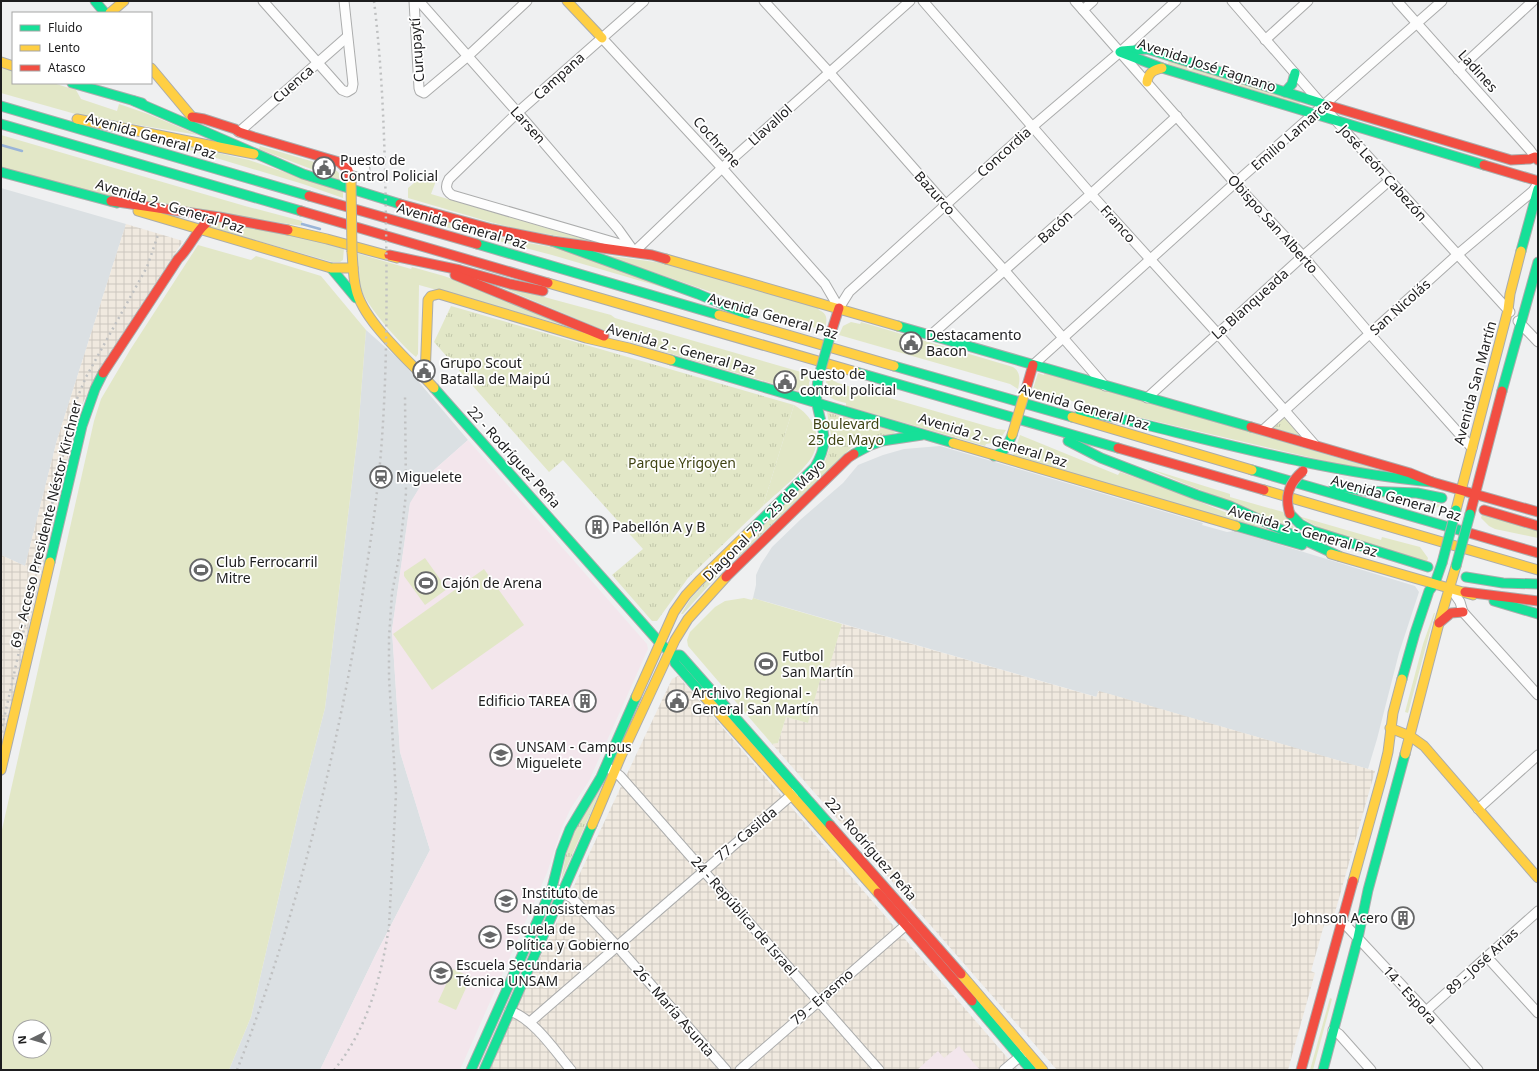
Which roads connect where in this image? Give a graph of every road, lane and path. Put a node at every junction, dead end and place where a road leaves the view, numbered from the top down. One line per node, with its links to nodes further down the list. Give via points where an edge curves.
1 (95, 1): 22 (main road)
2 (124, 1): 23 (main road)
3 (263, 1): 32 (street)
4 (344, 1): 25 (street)
5 (414, 1): 30 (street, Curupaytí, via 419,88 422,92 427,92)
6 (419, 1): 30 (street, Larsen)
7 (527, 1): 30 (street)
8 (567, 1): 26 (main road, Cochrane)
9 (644, 1): 26 (street, Campana)
10 (764, 1): 37 (street, Bazurco)
11 (910, 1): 37 (street, Llavallol)
12 (924, 1): 52 (street, Franco)
13 (1075, 1): 21 (street, Obispo San Alberto)
14 (1094, 1): 21 (street)
15 (1176, 1): 28 (street, Concordia)
16 (1232, 1): 27 (street, José León Cabezón)
17 (1308, 1): 27 (street)
18 (1397, 1): 24 (street, Ladines)
19 (1442, 1): 24 (street, Emilio Lamarca)
20 (1533, 1): 36 (street)
21 (1083, 10): 28 (street, Obispo San Alberto)
22 (104, 12)
23 (111, 12)
24 (1417, 24): 36 (street, Ladines); 43 (street, Emilio Lamarca)
25 (348, 37): 32 (street, Cuenca); 32 (street, via 352,89 347,92 342,90)
26 (602, 38): 46 (street, Campana); 58 (street, Cochrane)
27 (1265, 40): 38 (street, José León Cabezón)
28 (1120, 52): 29 (main road, Avenida José Fagnano, via 1147,49); 34 (main road, Avenida José Fagnano); 39 (street, Obispo San Alberto); 52 (street, Concordia)
29 (1166, 54): 34 (main road); 41 (main road, Avenida José Fagnano)
30 (468, 56): 46 (street, Larsen)
31 (1, 62): 33 (main road)
32 (318, 63): 53 (street, Cuenca)
33 (12, 66)
34 (1162, 68): 39 (main road, via 1150,72); 47 (main road, Avenida José Fagnano)
35 (152, 69): 49 (main road)
36 (1458, 70): 55 (street, Ladines)
37 (829, 72): 58 (street, Llavallol); 68 (street, Bazurco)
38 (1295, 73): 41 (main road); 43 (street, José León Cabezón)
39 (1147, 82): 48 (street, Obispo San Alberto)
40 (75, 84): 42 (main road, Avenida General Paz)
41 (1286, 92): 43 (main road, Avenida José Fagnano)
42 (134, 101): 49 (main road, Avenida General Paz, via 166,108); 54 (main road, Avenida General Paz)
43 (1323, 104): 47 (street, Emilio Lamarca); 50 (street, José León Cabezón); 55 (main road, Avenida José Fagnano, via 1511,160)
44 (1, 106): 45 (main road, Avenida General Paz)
45 (17, 111): 54 (main road, via 83,120); 93 (main road, Avenida General Paz)
46 (517, 113): 65 (street, Campana, via 449,180); 73 (street, Larsen)
47 (1315, 113): 50 (main road, Avenida José Fagnano); 62 (street, Emilio Lamarca)
48 (1177, 116): 62 (street, Obispo San Alberto); 66 (street, Bacón)
49 (192, 118): 53 (main road, Avenida General Paz, via 235,128)
50 (1334, 119): 60 (street, José León Cabezón); 61 (main road, Avenida José Fagnano)
51 (1, 124): 84 (main road)
52 (1032, 127): 66 (street, Franco); 68 (street, Concordia)
53 (239, 132): 56 (main road, Avenida General Paz)
54 (254, 154): 72 (main road, Avenida General Paz, via 303,174 365,194 468,223)
55 (1536, 159)
56 (339, 162): 57 (street, Avenida General Paz); 81 (main road, 22 - Rodríguez Peña, bridge, via 348,170 351,182)
57 (365, 168)
58 (722, 168): 73 (street, Llavallol); 85 (street, Cochrane, via 825,284)
59 (1, 172): 67 (main road, Avenida 2 - General Paz)
60 (1390, 180): 75 (street, José León Cabezón); 76 (street, La Blanqueada)
61 (1538, 181)
62 (1235, 183): 76 (street, Obispo San Alberto); 78 (street, Emilio Lamarca)
63 (1538, 184): 75 (street, San Nicolás)
64 (1538, 189): 86 (main road, Avenida San Martín)
65 (446, 190): 73 (street, Avenida General Paz, via 452,195 620,244)
66 (1092, 194): 78 (street, Franco); 82 (street, Bacón)
67 (111, 201): 69 (main road); 70 (main road, Avenida 2 - General Paz)
68 (946, 205): 82 (street, Bazurco); 85 (street, Concordia, via 846,294)
69 (215, 217): 71 (main road, via 206,221); 74 (main road, via 302,232)
70 (181, 224): 71 (main road, Avenida 2 - General Paz); 77 (main road, 69 - Acceso Presidente Néstor Kirchner, via 186,230 187,237)
71 (199, 229): 77 (main road, 69 - Acceso Presidente Néstor Kirchner); 80 (main road, Avenida 2 - General Paz)
72 (552, 241): 73 (main road, Avenida General Paz); 93 (main road, via 698,294)
73 (634, 252): 85 (main road, Avenida General Paz, via 660,257)
74 (389, 255): 84 (main road, via 534,289); 94 (main road, via 469,281 582,326)
75 (1457, 255): 86 (street, José León Cabezón); 89 (street, San Nicolás)
76 (1303, 256): 88 (street, La Blanqueada); 89 (street, Obispo San Alberto)
77 (178, 259): 137 (main road, 69 - Acceso Presidente Néstor Kirchner, via 105,370 88,407)
78 (1151, 260): 88 (street, Franco); 91 (street, Emilio Lamarca)
79 (1538, 262): 87 (main road, Avenida San Martín)
80 (332, 268): 81 (main road, Avenida 2 - General Paz); 83 (main road)
81 (353, 268): 83 (main road, 22 - Rodríguez Peña, via 356,290)
82 (1005, 271): 90 (street, Bacón); 91 (street, Bazurco)
83 (363, 307): 96 (main road, 22 - Rodríguez Peña, via 385,337)
84 (636, 308): 102 (main road)
85 (839, 308): 90 (main road, Avenida General Paz); 100 (main road, Diagonal 79 - 25 de Mayo, bridge, via 818,378)
86 (1508, 310): 87 (street, José León Cabezón); 106 (main road, Avenida San Martín)
87 (1520, 323): 92 (street, José León Cabezón); 112 (main road, Avenida San Martín)
88 (1218, 334): 98 (street, La Blanqueada); 101 (street, Franco)
89 (1370, 334): 101 (street, San Nicolás); 106 (street, Obispo San Alberto)
90 (931, 335): 95 (main road, Avenida General Paz)
91 (1063, 337): 95 (street, Emilio Lamarca); 97 (street, Bazurco)
92 (1538, 342)
93 (818, 344): 99 (main road, Avenida General Paz)
94 (629, 348): 96 (main road, Avenida 2 - General Paz, via 586,338 439,294 431,296 427,305); 100 (main road, Avenida 2 - General Paz)
95 (1033, 365): 97 (main road, Avenida General Paz); 107 (main road, bridge, via 1008,446 1005,451)
96 (425, 378): 130 (main road, 22 - Rodríguez Peña)
97 (1104, 386): 98 (main road, Avenida General Paz)
98 (1147, 398): 103 (main road, Avenida General Paz)
99 (1017, 402): 108 (main road, via 1087,412); 109 (main road, Avenida General Paz)
100 (817, 403): 104 (main road, Avenida 2 - General Paz); 130 (main road, Diagonal 79 - 25 de Mayo, via 825,438 824,449 818,463 686,595 674,612)
101 (1285, 410): 103 (street, San Nicolás); 105 (street, Franco)
102 (1030, 423): 118 (main road, via 1102,458 1230,506); 120 (main road)
103 (1263, 430): 105 (main road, Avenida General Paz)
104 (925, 434): 107 (main road, Avenida 2 - General Paz); 131 (main road, Diagonal 79 - 25 de Mayo, via 882,441 858,451 843,462 722,581 688,619 675,640)
105 (1315, 445): 110 (main road, Avenida General Paz)
106 (1472, 448): 111 (main road, Avenida San Martín)
107 (994, 456): 118 (main road, Avenida 2 - General Paz)
108 (1324, 466): 110 (main road, via 1390,478); 119 (main road, bridge, via 1308,468 1291,482 1287,502 1290,514 1300,524 1313,531)
109 (1277, 478): 113 (main road, via 1366,491 1411,492); 117 (main road, Avenida General Paz)
110 (1432, 482): 111 (main road, Avenida General Paz)
111 (1461, 490): 112 (main road, Avenida General Paz); 122 (main road, Avenida San Martín, bridge)
112 (1476, 494): 115 (main road, Avenida General Paz); 124 (main road, Avenida San Martín, bridge)
113 (1442, 498)
114 (1484, 510): 116 (main road)
115 (1538, 512)
116 (1538, 526)
117 (1538, 554)
118 (1339, 556): 122 (main road, Avenida 2 - General Paz)
119 (1428, 567)
120 (1538, 570)
121 (1466, 577): 123 (main road, via 1503,584)
122 (1435, 582): 124 (main road, Avenida 2 - General Paz); 133 (main road, Avenida San Martín, via 1415,633)
123 (1538, 584)
124 (1450, 587): 125 (main road, Avenida 2 - General Paz); 127 (street); 129 (main road, Avenida San Martín)
125 (1465, 592): 126 (main road); 128 (main road, Avenida 2 - General Paz)
126 (1538, 601)
127 (1463, 612): 129 (main road, via 1451,613); 132 (street)
128 (1538, 614)
129 (1439, 623): 134 (main road, Avenida San Martín)
130 (660, 643): 131 (main road, 22 - Rodríguez Peña); 136 (main road, Diagonal 79 - 25 de Mayo)
131 (671, 654): 138 (main road, Diagonal 79 - 25 de Mayo); 139 (main road, 22 - Rodríguez Peña, via 682,657); 140 (main road, 22 - Rodríguez Peña, via 675,663)
132 (1538, 695)
133 (1390, 728): 134 (main road); 147 (main road, Avenida San Martín, via 1387,759)
134 (1410, 736): 141 (main road, via 1424,746); 149 (main road, Avenida San Martín, via 1368,890)
135 (1538, 756): 141 (street)
136 (606, 766): 138 (street, 24 - República de Israel); 144 (main road, Diagonal 79 - 25 de Mayo, via 570,829)
137 (1, 770)
138 (615, 772): 142 (street, 24 - República de Israel); 145 (main road, Diagonal 79 - 25 de Mayo)
139 (799, 788): 140 (street, 77 - Casilda); 158 (main road, 22 - Rodríguez Peña)
140 (792, 795): 142 (street, 77 - Casilda); 148 (main road, 22 - Rodríguez Peña)
141 (1478, 809): 143 (main road)
142 (703, 870): 150 (street, 77 - Casilda); 152 (street, 24 - República de Israel)
143 (1538, 878)
144 (552, 888): 145 (street, 26 - María Asunta); 160 (main road, Diagonal 79 - 25 de Mayo)
145 (563, 892): 150 (street, 26 - María Asunta, via 572,898); 154 (main road, Diagonal 79 - 25 de Mayo)
146 (1538, 911): 151 (street, 89 - José Arias)
147 (1342, 921): 149 (street, 14 - Espora); 169 (main road, Avenida San Martín)
148 (906, 925): 152 (street, 79 - Erasmo); 159 (main road, 22 - Rodríguez Peña)
149 (1358, 938): 153 (street, 14 - Espora); 157 (main road, Avenida San Martín)
150 (617, 946): 156 (street, 77 - Casilda); 163 (street, 26 - María Asunta)
151 (1487, 957): 153 (street, 89 - José Arias); 155 (street)
152 (818, 1000): 164 (street, 79 - Erasmo); 165 (street, 24 - República de Israel)
153 (1426, 1011): 172 (street, 14 - Espora)
154 (510, 1012): 156 (street); 161 (main road, Diagonal 79 - 25 de Mayo)
155 (1538, 1013)
156 (530, 1022): 162 (street)
157 (1333, 1030): 170 (main road, Avenida San Martín); 171 (street, via 1340,1034)
158 (1026, 1050): 159 (street); 168 (main road, 22 - Rodríguez Peña)
159 (1019, 1057): 166 (street); 167 (main road, 22 - Rodríguez Peña)
160 (471, 1070)
161 (484, 1070)
162 (571, 1070)
163 (726, 1070)
164 (740, 1070)
165 (879, 1070)
166 (1004, 1070)
167 (1030, 1070)
168 (1043, 1070)
169 (1301, 1070)
170 (1323, 1070)
171 (1371, 1070)
172 (1478, 1070)

